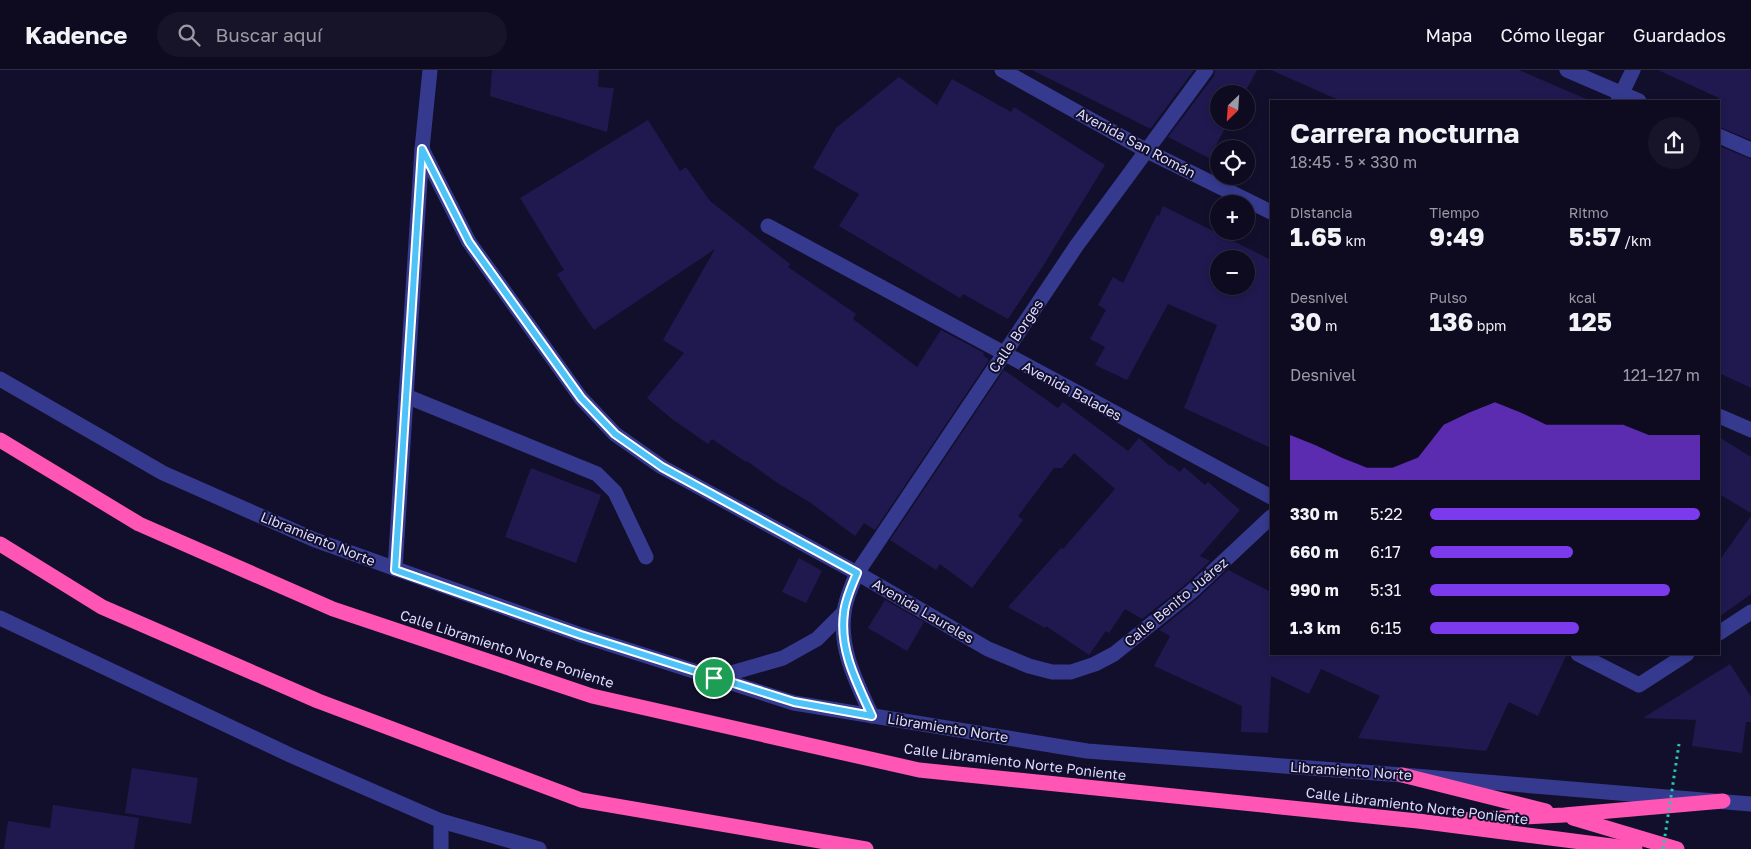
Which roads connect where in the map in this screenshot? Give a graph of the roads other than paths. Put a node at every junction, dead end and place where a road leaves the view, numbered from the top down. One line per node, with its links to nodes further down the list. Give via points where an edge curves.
1 (430, 70): 8 (street)
2 (1002, 70): 10 (street, Avenida San Román)
3 (1206, 70): 10 (street, Calle Borges)
4 (1567, 70): 6 (street)
5 (1633, 70): 6 (street)
6 (1620, 98)
7 (1720, 136): 9 (street)
8 (422, 149): 15 (street); 24 (street, Avenida Laureles, via 469,242 581,398 615,434 662,467)
9 (1751, 150)
10 (1147, 151): 11 (street, Avenida San Román); 13 (street, Calle Borges, via 1077,245)
11 (1270, 212)
12 (768, 226): 13 (street, Avenida Balades)
13 (1003, 354): 19 (street, Avenida Balades); 24 (street, Calle Borges)
14 (0, 379): 23 (street, Libramiento Norte, via 163,473 315,540)
15 (406, 396): 22 (street, via 597,474 615,492); 23 (street)
16 (1720, 416): 17 (street)
17 (1751, 430)
18 (0, 440): 39 (highway, Calle Libramiento Norte Poniente, via 139,524 333,609 592,696 919,770)
19 (1270, 496)
20 (1270, 517): 31 (street, Calle Benito Juárez, via 1191,592 1114,654)
21 (0, 544): 42 (highway, via 102,607 318,701 581,800)
22 (646, 557)
23 (395, 570): 32 (street, Libramiento Norte)
24 (857, 573): 25 (street, Calle Borges); 31 (street, Avenida Laureles, via 988,649 1029,666 1052,672)
25 (844, 612): 32 (street, Calle Borges, via 817,639 783,658); 33 (street, Calle Borges, via 844,641 851,669)
26 (1751, 612): 28 (street)
27 (0, 618): 38 (street, via 290,755)
28 (1720, 632)
29 (1580, 655): 30 (street, via 1639,685)
30 (1685, 655)
31 (1071, 672)
32 (714, 678): 33 (street, Libramiento Norte, via 794,702)
33 (872, 716): 34 (street, Libramiento Norte, via 1087,751)
34 (1402, 775): 35 (street, Libramiento Norte); 37 (highway)
35 (1723, 801): 36 (street, Libramiento Norte); 37 (highway)
36 (1751, 804)
37 (1564, 815): 39 (highway); 44 (highway)
38 (441, 821): 40 (street); 41 (street)
39 (1418, 821): 43 (highway, Calle Libramiento Norte Poniente)
40 (441, 849)
41 (539, 849)
42 (866, 849)
43 (1635, 849)
44 (1677, 849)

